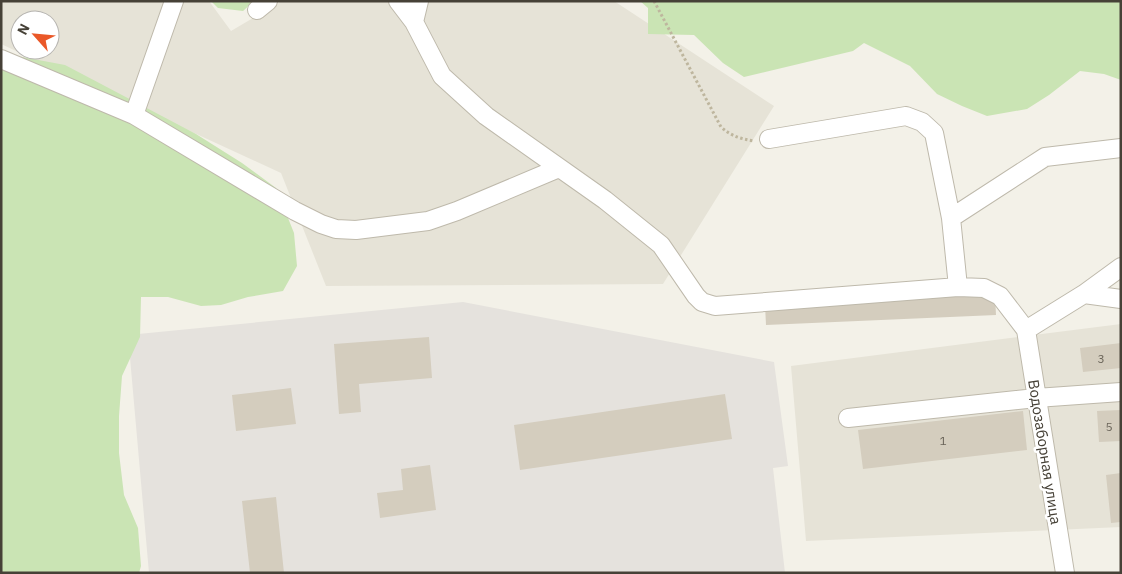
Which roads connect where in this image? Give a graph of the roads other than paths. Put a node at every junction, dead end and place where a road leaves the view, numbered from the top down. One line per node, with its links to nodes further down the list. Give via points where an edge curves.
1 (174, 1): 6 (street)
2 (398, 1): 4 (street)
3 (419, 1): 4 (street)
4 (414, 22): 9 (street, via 442,76 486,116)
5 (1, 59): 6 (street)
6 (134, 115): 9 (street, via 295,211 336,229 356,230 428,221)
7 (769, 139): 10 (street, via 906,116 922,122 934,133)
8 (1121, 148): 10 (street, via 1045,157)
9 (559, 168): 12 (street, via 661,245 696,296 709,305)
10 (951, 218): 12 (street)
11 (1121, 267): 13 (street)
12 (958, 287): 15 (street, via 984,288 1000,296)
13 (1084, 294): 14 (street); 15 (street)
14 (1121, 299)
15 (1026, 330): 17 (street, Водозаборная улица)
16 (1121, 392): 17 (street)
17 (1036, 398): 18 (street); 19 (street, Водозаборная улица)
18 (848, 418)
19 (1065, 573)

